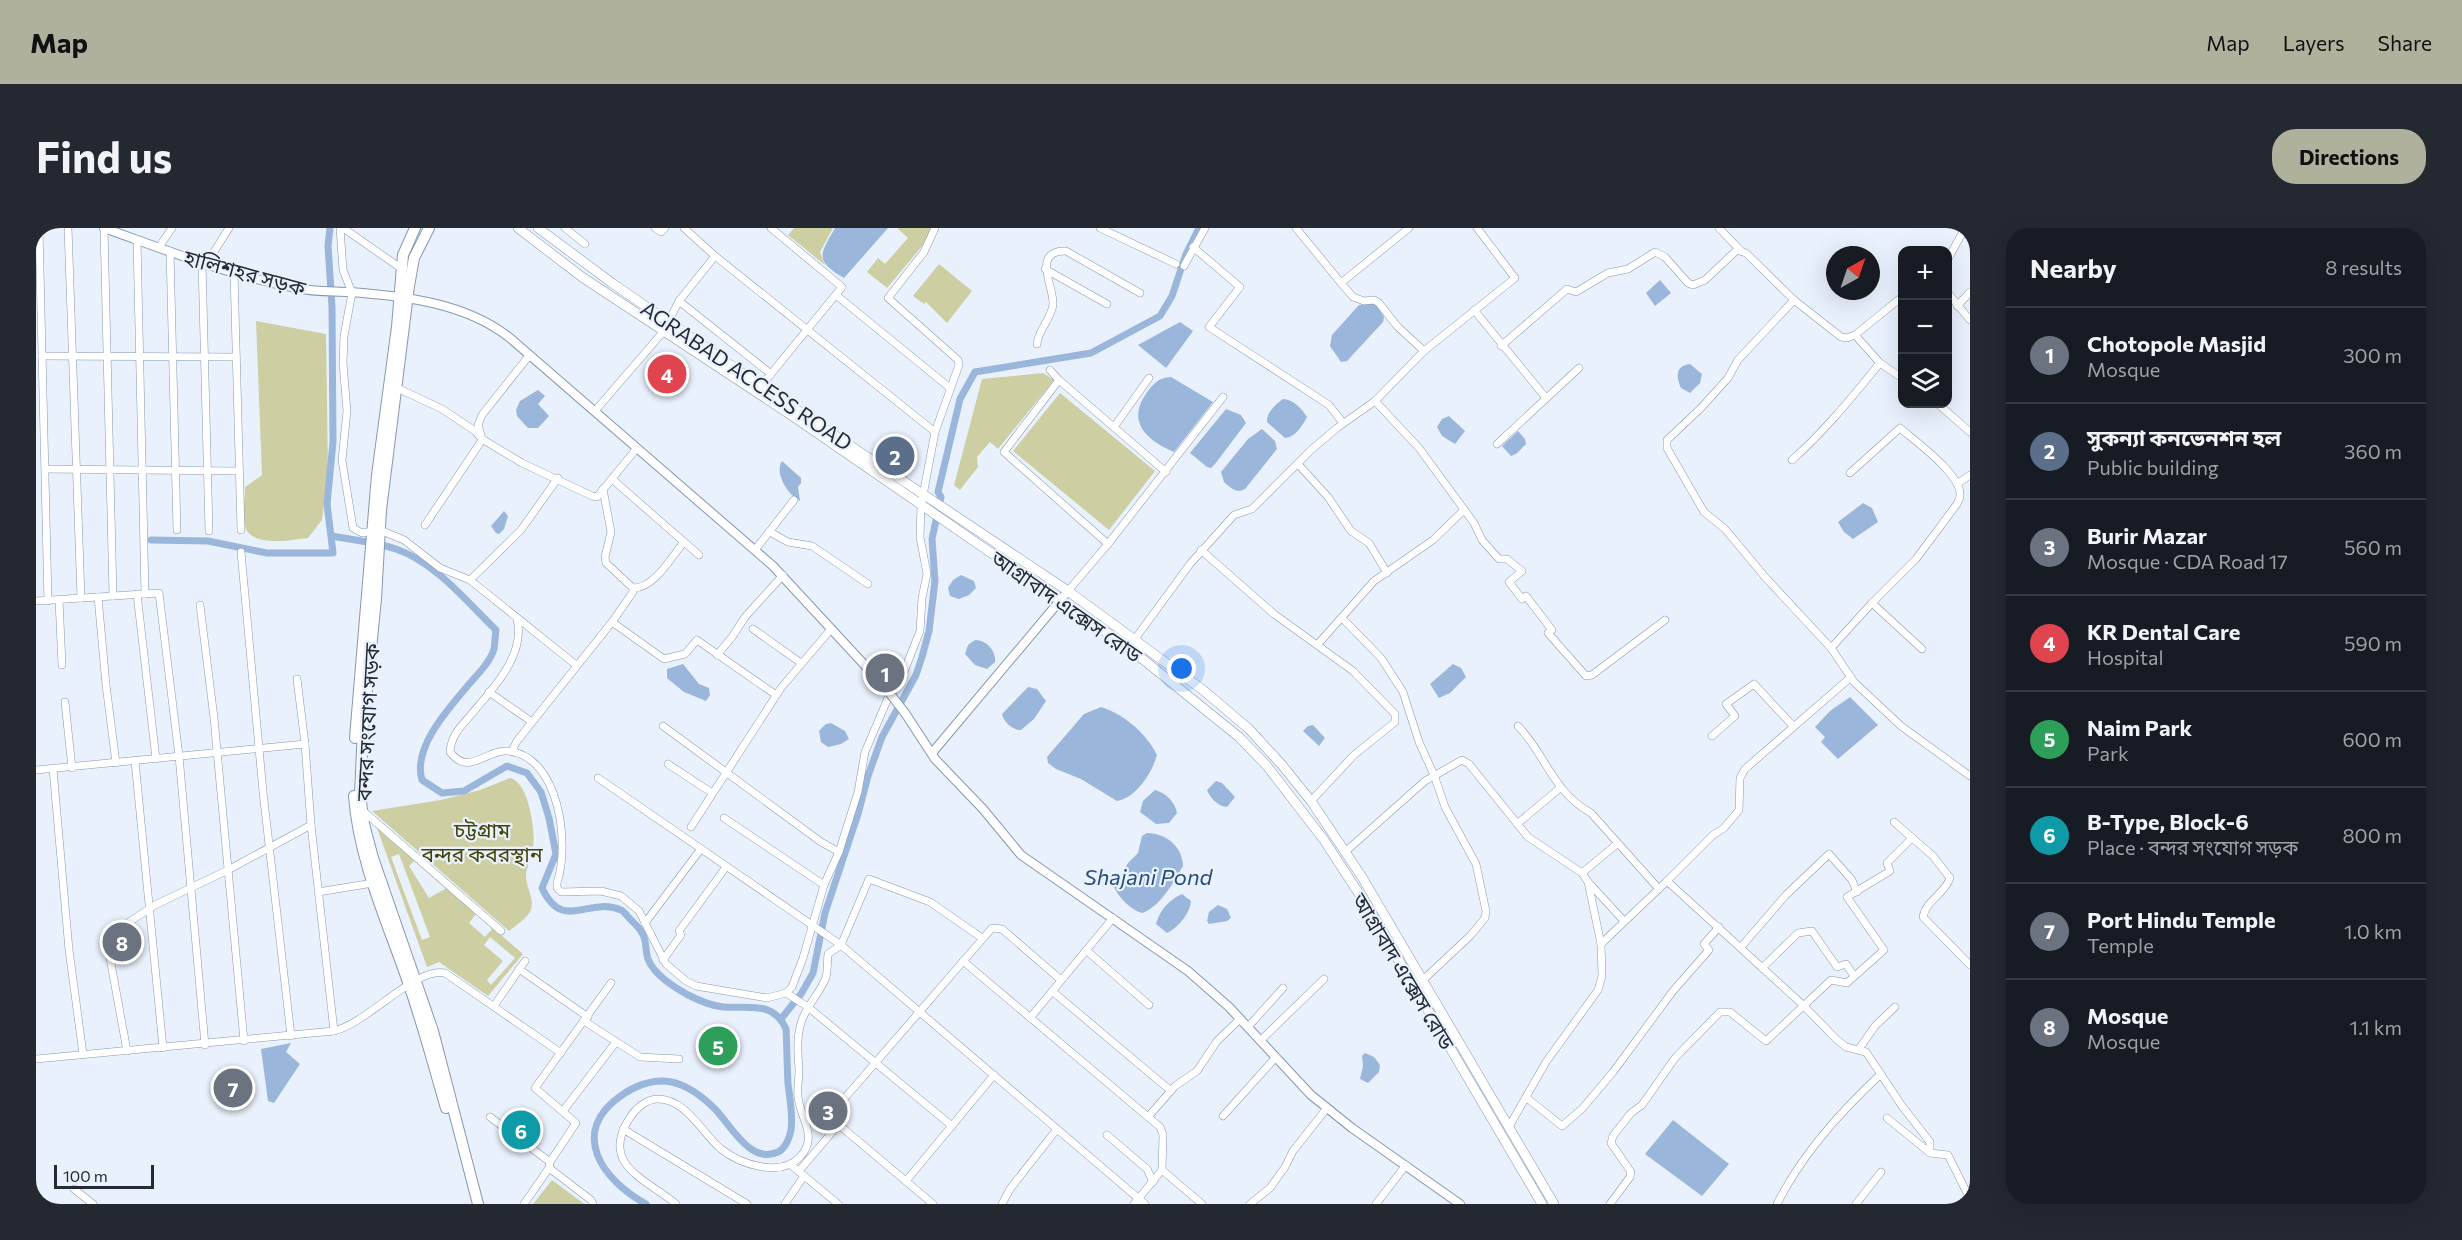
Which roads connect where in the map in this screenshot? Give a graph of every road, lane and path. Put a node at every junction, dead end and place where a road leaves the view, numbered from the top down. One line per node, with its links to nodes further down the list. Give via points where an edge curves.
1 (39, 228): 56 (street)
2 (68, 228): 57 (street)
3 (104, 228): 22 (street, হালিশহর সড়ক); 58 (street)
4 (172, 228): 25 (street)
5 (229, 228): 31 (street)
6 (415, 228): 32 (highway, বন্দর সংযোগ সড়ক, via 403,255)
7 (429, 228): 40 (highway, বন্দর সংযোগ সড়ক, via 414,258)
8 (518, 228): 51 (main road, আগ্রাবাদ এক্সেস রোড)
9 (538, 228): 49 (main road, AGRABAD ACCESS ROAD)
10 (565, 228): 24 (street)
11 (684, 228): 30 (street)
12 (771, 228): 39 (street, via 842,286)
13 (935, 228): 73 (street, via 924,252 888,298 958,360)
14 (1100, 228): 26 (street, via 1180,265)
15 (1205, 228): 26 (street)
16 (1296, 228): 35 (street)
17 (1409, 228): 35 (street)
18 (1477, 228): 47 (street, via 1515,278)
19 (1719, 228): 29 (street)
20 (1965, 228): 27 (street)
21 (343, 229): 32 (street); 36 (street, via 343,270)
22 (117, 230): 23 (street, হালিশহর সড়ক)
23 (137, 240): 25 (street, হালিশহর সড়ক); 59 (street)
24 (585, 244)
25 (159, 247): 28 (street, হালিশহর সড়ক)
26 (1193, 247): 79 (street, via 1240,287 1209,327 1329,405)
27 (1952, 250)
28 (170, 251): 31 (street, হালিশহর সড়ক); 60 (street)
29 (1741, 251): 41 (street); 54 (street, via 1737,250 1705,280 1693,285 1665,257 1651,253 1628,269 1608,273 1576,292 1567,289)
30 (715, 256): 44 (street); 50 (street)
31 (205, 262): 34 (street, হালিশহর সড়ক); 61 (street)
32 (402, 269): 40 (highway, বন্দর সংযোগ সড়ক)
33 (1045, 269): 38 (street, via 1050,256 1066,251); 45 (street); 53 (street, via 1052,306)
34 (234, 272): 36 (street, হালিশহর সড়ক, via 296,288); 62 (street)
35 (1341, 283): 55 (street, via 1353,297 1379,303)
36 (351, 292): 40 (street, হালিশহর সড়ক); 111 (street, via 344,336 347,411 342,460 353,528 362,533)
37 (1970, 292): 46 (street)
38 (1140, 293)
39 (836, 295): 50 (street); 73 (street)
40 (404, 298): 63 (street, হালিশহর সড়ক, via 484,320); 72 (highway, বন্দর সংযোগ সড়ক); 111 (highway, বন্দর সংযোগ সড়ক, via 377,475)
41 (1794, 300): 52 (street, via 1841,337); 146 (street, via 1666,444 1707,515 1725,529)
42 (1898, 300): 52 (street)
43 (1952, 300): 46 (street)
44 (679, 301): 49 (street); 67 (street)
45 (1107, 304)
46 (1957, 306): 48 (street)
47 (1474, 310): 54 (street); 55 (street)
48 (1970, 320)
49 (669, 322): 51 (street); 71 (main road, AGRABAD ACCESS ROAD)
50 (807, 330): 67 (street); 81 (street)
51 (663, 332): 78 (street); 104 (main road, আগ্রাবাদ এক্সেস রোড)
52 (1855, 335): 64 (street)
53 (1037, 344)
54 (1501, 346): 75 (street)
55 (1424, 351): 76 (street)
56 (42, 356): 57 (street); 88 (street)
57 (72, 357): 58 (street); 89 (street)
58 (107, 357): 59 (street); 90 (street)
59 (139, 357): 60 (street); 91 (street)
60 (172, 357): 61 (street); 92 (street)
61 (204, 357): 62 (street); 93 (street)
62 (236, 357): 94 (street)
63 (528, 357): 78 (street, হালিশহর সড়ক); 83 (street, via 483,415 478,425)
64 (1880, 363): 68 (street); 86 (street, via 1817,437)
65 (1579, 368): 75 (street)
66 (1050, 370): 70 (street)
67 (771, 374): 71 (street)
68 (1898, 375)
69 (1149, 378): 80 (street)
70 (1059, 380): 80 (street); 114 (street, via 1004,452)
71 (761, 386): 102 (main road, AGRABAD ACCESS ROAD)
72 (395, 387): 83 (street, via 442,409); 111 (highway, বন্দর সংযোগ সড়ক)
73 (950, 388): 81 (street)
74 (1223, 397): 95 (street)
75 (1546, 398): 84 (street)
76 (1375, 401): 79 (street); 105 (street, via 1419,448)
77 (1943, 408): 82 (street)
78 (595, 411): 85 (street, হালিশহর সড়ক)
79 (1343, 423): 87 (street)
80 (1114, 427): 95 (street)
81 (935, 432): 102 (street)
82 (1970, 432)
83 (482, 439): 98 (street, via 522,463); 107 (street)
84 (1497, 444)
85 (637, 448): 99 (street); 115 (street, হালিশহর সড়ক)
86 (1792, 460)
87 (1298, 464): 116 (street, via 1252,509 1234,515); 120 (street, via 1352,531 1369,543)
88 (46, 469): 89 (street); 133 (street)
89 (76, 469): 90 (street); 130 (street)
90 (110, 470): 91 (street); 128 (street)
91 (142, 470): 92 (street); 127 (street)
92 (175, 470): 93 (street); 108 (street)
93 (207, 471): 94 (street); 110 (street)
94 (238, 471): 109 (street)
95 (1166, 472): 114 (street)
96 (1850, 474): 100 (street, via 1900,428 1932,455)
97 (1970, 476): 100 (street)
98 (558, 478): 101 (street, via 592,496 597,497); 122 (street, via 521,530)
99 (612, 479): 101 (street); 113 (street)
100 (1957, 484): 135 (street, via 1957,504 1916,559)
101 (603, 489): 124 (street, via 611,532 606,563)
102 (926, 496): 104 (street); 106 (main road, AGRABAD ACCESS ROAD)
103 (794, 500): 112 (street)
104 (923, 507): 132 (main road, আগ্রাবাদ এক্সেস রোড); 192 (street, via 921,537 927,574 920,631 900,682 888,698 871,737)
105 (1464, 510): 120 (street, via 1433,540); 139 (street, via 1499,559 1507,559 1522,571 1509,582 1522,599 1526,596 1552,630 1548,633 1586,676)
106 (958, 518): 125 (main road, আগ্রাবাদ এক্সেস রোড)
107 (425, 525)
108 (177, 530)
109 (241, 530)
110 (209, 531)
111 (376, 532): 119 (highway, বন্দর সংযোগ সড়ক); 122 (street, via 404,540 440,568)
112 (770, 532): 115 (street); 123 (street, via 788,542 812,546)
113 (684, 542): 118 (street); 124 (street, via 651,582)
114 (1108, 544): 125 (street)
115 (755, 550): 121 (street, হালিশহর সড়ক)
116 (1201, 550): 143 (street); 144 (street, via 1274,614)
117 (241, 552): 163 (street)
118 (699, 555)
119 (375, 560): 182 (highway, বন্দর সংযোগ সড়ক, via 363,729); 199 (highway, বন্দর সংযোগ সড়ক, via 356,722 354,796 358,834)
120 (1387, 573): 137 (street, via 1374,580)
121 (783, 575): 142 (street, হালিশহর সড়ক); 148 (street)
122 (470, 580): 138 (street)
123 (868, 584)
124 (633, 588): 140 (street)
125 (1068, 591): 132 (street); 143 (main road, আগ্রাবাদ এক্সেস রোড)
126 (137, 594): 127 (street); 128 (street); 168 (street)
127 (146, 594): 167 (street, via 159,593)
128 (113, 596): 129 (street)
129 (98, 597): 130 (street); 170 (street)
130 (81, 598): 131 (street)
131 (59, 600): 133 (street); 150 (street)
132 (1060, 600): 145 (main road, আগ্রাবাদ এক্সেস রোড); 166 (street)
133 (48, 601): 134 (street)
134 (36, 602)
135 (1872, 603): 146 (street); 147 (street)
136 (200, 605): 164 (street)
137 (1342, 618): 144 (street); 176 (street, via 1381,658 1403,693)
138 (517, 619): 151 (street); 154 (street, via 514,655)
139 (1665, 620)
140 (612, 622): 148 (street, via 664,659 685,654 698,640); 151 (street)
141 (753, 629): 149 (street)
142 (831, 629): 149 (street); 166 (street, হালিশহর সড়ক, bridge, via 884,686)
143 (1135, 639): 145 (street); 181 (main road, আগ্রাবাদ এক্সেস রোড, via 1249,729)
144 (1318, 644): 181 (street, via 1358,675 1396,718)
145 (1129, 648): 300 (main road, আগ্রাবাদ এক্সেস রোড, via 1239,737 1303,811 1365,903)
146 (1831, 648): 152 (street)
147 (1922, 649)
148 (717, 655): 155 (street)
149 (801, 663): 155 (street)
150 (62, 664)
151 (576, 665): 157 (street)
152 (1851, 677): 160 (street); 177 (street, via 1901,726)
153 (297, 679): 162 (street)
154 (489, 692): 157 (street); 165 (street, via 456,732 450,752 466,763 502,752)
155 (776, 695): 175 (street)
156 (65, 702): 172 (street)
157 (532, 722): 165 (street, via 515,745)
158 (663, 726): 175 (street)
159 (1518, 726): 179 (street)
160 (1793, 726): 161 (street, via 1754,684 1726,704 1735,716); 197 (street, via 1745,769 1740,778 1739,810 1732,820)
161 (1712, 736)
162 (305, 744): 163 (street); 186 (street)
163 (260, 749): 164 (street); 190 (street)
164 (218, 753): 167 (street); 195 (street)
165 (516, 753): 208 (street, via 539,767 557,805 563,853 557,888 561,892 601,891 621,896 639,911)
166 (932, 753): 206 (street, হালিশহর সড়ক, via 1021,855)
167 (179, 756): 168 (street); 201 (street)
168 (156, 759): 169 (street)
169 (135, 761): 170 (street); 205 (street)
170 (116, 763): 172 (street)
171 (668, 764): 180 (street)
172 (72, 768): 174 (street)
173 (36, 770): 174 (street)
174 (53, 770): 252 (street)
175 (726, 771): 180 (street); 192 (street)
176 (1434, 775): 185 (street, via 1465,760); 193 (street); 226 (street, via 1445,807 1476,864 1486,911 1470,936)
177 (1970, 776)
178 (598, 778): 191 (street)
179 (1560, 788): 185 (street); 189 (street, via 1591,813)
180 (712, 793): 187 (street)
181 (1311, 801): 193 (main road, আগ্রাবাদ এক্সেস রোড)
182 (362, 810): 211 (street); 227 (highway, বন্দর সংযোগ সড়ক)
183 (724, 818): 200 (street)
184 (1894, 822): 188 (street)
185 (1517, 824): 196 (street, via 1528,837)
186 (310, 825): 190 (street); 203 (street)
187 (691, 827)
188 (1912, 838): 204 (street, via 1887,863 1890,871); 220 (street, via 1950,878 1926,907 1923,917)
189 (1617, 844): 196 (street); 202 (street)
190 (271, 846): 195 (street); 243 (street)
191 (700, 850): 194 (street); 208 (street)
192 (839, 852): 200 (street)
193 (1346, 852): 226 (main road, আগ্রাবাদ এক্সেস রোড)
194 (726, 867): 209 (street); 217 (street, via 679,931 681,935)
195 (228, 870): 201 (street); 245 (street)
196 (1582, 873): 198 (street)
197 (1667, 881): 202 (street); 210 (street)
198 (1588, 882): 207 (street); 213 (street)
199 (373, 883): 203 (street); 227 (highway, বন্দর সংযোগ সড়ক)
200 (824, 885): 209 (street)
201 (190, 887): 205 (street); 247 (street)
202 (1659, 889): 207 (street)
203 (318, 892): 242 (street)
204 (1857, 892): 215 (street, via 1852,880 1829,854 1786,895); 223 (street, via 1847,898 1884,949)
205 (149, 908): 248 (street); 250 (street, via 117,930 108,947)
206 (1113, 918): 216 (street); 240 (street, হালিশহর সড়ক, via 1188,971)
207 (1624, 921): 213 (street)
208 (645, 922): 217 (street)
209 (815, 926): 214 (street); 231 (street)
210 (1719, 927): 215 (street); 260 (street, via 1704,944 1709,950 1582,1109 1562,1126)
211 (501, 931)
212 (982, 938): 214 (street, via 930,902 869,879); 219 (street); 225 (street, via 992,928 1002,929)
213 (1601, 944): 260 (street, via 1602,976 1598,990 1546,1062)
214 (841, 945): 235 (street, via 828,954 827,974); 237 (street)
215 (1741, 947): 221 (street)
216 (1086, 950): 225 (street); 232 (street)
217 (663, 960): 231 (street, via 677,975 696,986 754,998)
218 (525, 961): 222 (street)
219 (963, 961): 237 (street); 238 (street)
220 (1970, 965)
221 (1762, 968): 223 (street, via 1798,933 1812,931 1837,967 1846,964); 233 (street)
222 (519, 969): 234 (street); 239 (street)
223 (1854, 976): 233 (street, via 1847,983 1831,980)
224 (1324, 979): 244 (street)
225 (1062, 980): 230 (street)
226 (1424, 980): 268 (main road, আগ্রাবাদ এক্সেস রোড)
227 (412, 982): 234 (street, via 435,972 445,973); 242 (street, via 358,1022); 286 (highway, বন্দর সংযোগ সড়ক); 287 (highway, বন্দর সংযোগ সড়ক, via 438,1047)
228 (611, 983): 239 (street)
229 (1283, 988): 241 (street)
230 (1052, 991): 238 (street); 259 (street)
231 (788, 995): 235 (street)
232 (1149, 1005)
233 (1803, 1005): 249 (street, via 1846,1047); 302 (street, via 1766,1041 1730,1012 1720,1012 1675,1058 1642,1105 1613,1136 1611,1143 1631,1172)
234 (494, 1006): 251 (street)
235 (807, 1006): 256 (street); 275 (street, via 796,1052 798,1098 809,1140 800,1157)
236 (1895, 1007): 249 (street)
237 (919, 1011): 256 (street); 258 (street)
238 (1030, 1018): 265 (street)
239 (586, 1019): 246 (street); 251 (street)
240 (1240, 1019): 241 (street, হালিশহর সড়ক); 259 (street, via 1217,1041 1197,1071)
241 (1248, 1027): 244 (street, হালিশহর সড়ক)
242 (334, 1031): 243 (street)
243 (291, 1036): 245 (street)
244 (1261, 1040): 253 (street, হালিশহর সড়ক)
245 (244, 1041): 247 (street)
246 (616, 1042): 255 (street, via 640,1057); 262 (street)
247 (205, 1045): 248 (street)
248 (163, 1048): 250 (street)
249 (1859, 1049): 257 (street, via 1866,1052)
250 (127, 1051): 252 (street)
251 (561, 1053): 262 (street, via 535,1088)
252 (83, 1054): 254 (street)
253 (1276, 1057): 261 (street, হালিশহর সড়ক); 263 (street)
254 (36, 1059)
255 (679, 1059)
256 (875, 1062): 267 (street, via 830,1116); 269 (street)
257 (1881, 1074): 273 (street, via 1930,1142); 303 (street, via 1826,1132)
258 (994, 1075): 269 (street); 271 (street)
259 (1171, 1091): 265 (street)
260 (1527, 1098): 268 (street)
261 (1327, 1108): 276 (street, হালিশহর সড়ক); 297 (street, via 1293,1151 1275,1182)
262 (563, 1111): 274 (street, via 576,1123)
263 (1223, 1116)
264 (490, 1117): 274 (street)
265 (1148, 1117): 277 (street, via 1163,1132)
266 (1887, 1118): 273 (street)
267 (839, 1124): 279 (street); 280 (street)
268 (1509, 1125): 301 (main road, আগ্রাবাদ এক্সেস রোড)
269 (952, 1126): 280 (street)
270 (623, 1129): 275 (street, via 641,1105 662,1099 683,1110 730,1154 770,1168); 290 (street, via 620,1156 627,1168); 291 (street)
271 (1057, 1129): 284 (street); 295 (street)
272 (1107, 1135): 281 (street, via 1147,1169)
273 (1930, 1153): 283 (street, via 1948,1155)
274 (550, 1165): 288 (street); 289 (street)
275 (790, 1165): 279 (street)
276 (1406, 1165): 298 (street); 299 (street, হালিশহর সড়ক)
277 (1162, 1170): 281 (street); 296 (street)
278 (1881, 1172): 304 (street)
279 (802, 1174): 292 (street); 293 (street)
280 (906, 1181): 294 (street)
281 (1153, 1182): 284 (street)
282 (74, 1189): 285 (street)
283 (1970, 1199)
284 (1140, 1202)
285 (93, 1204)
286 (471, 1204)
287 (478, 1204)
288 (524, 1204)
289 (593, 1204)
290 (676, 1204)
291 (747, 1204)
292 (784, 1204)
293 (838, 1204)
294 (933, 1204)
295 (1002, 1204)
296 (1202, 1204)
297 (1250, 1204)
298 (1376, 1204)
299 (1460, 1204)
300 (1542, 1204)
301 (1554, 1204)
302 (1611, 1204)
303 (1777, 1204)
304 (1856, 1204)

